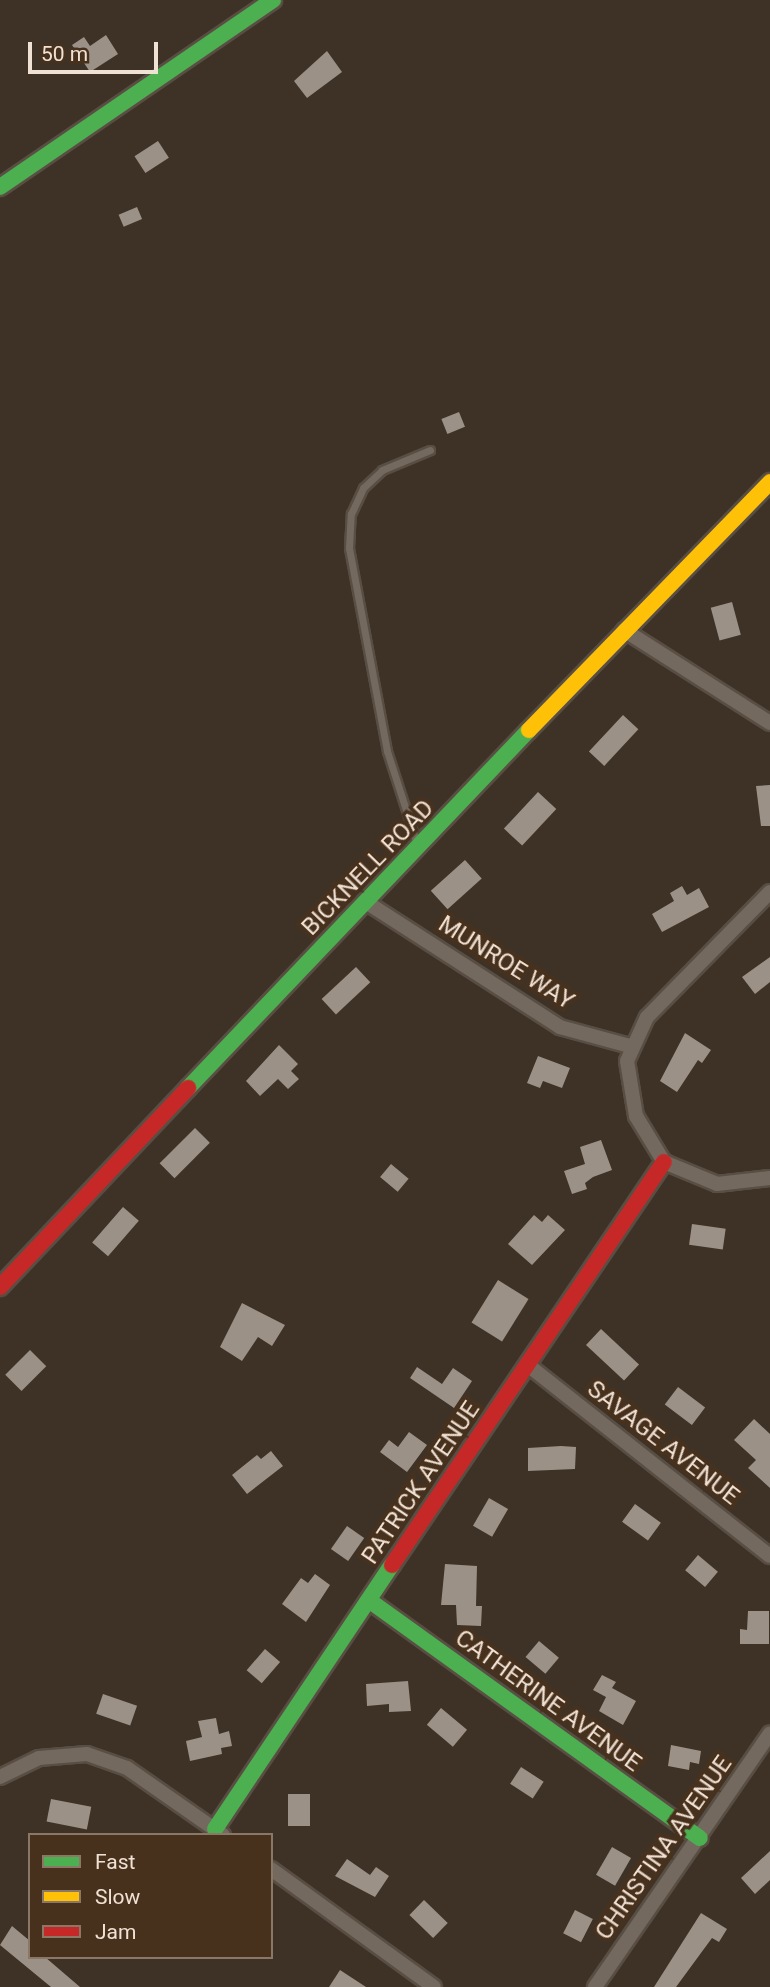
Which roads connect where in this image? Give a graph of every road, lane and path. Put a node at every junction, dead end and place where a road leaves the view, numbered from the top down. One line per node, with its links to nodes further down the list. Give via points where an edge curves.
1 (274, 0): 2 (street)
2 (0, 187)
3 (430, 450): 7 (lane, via 382,470 363,488 351,514 349,548 387,751)
4 (770, 482): 5 (street, BICKNELL ROAD)
5 (624, 630): 6 (street); 7 (street, BICKNELL ROAD)
6 (770, 723)
7 (418, 848): 9 (street, BICKNELL ROAD)
8 (770, 892): 10 (street, via 666,996)
9 (366, 902): 10 (street, MUNROE WAY, via 560,1027); 13 (street, BICKNELL ROAD)
10 (630, 1046): 11 (street, via 626,1061 636,1116)
11 (663, 1162): 12 (street, via 717,1184); 14 (street, PATRICK AVENUE)
12 (770, 1178)
13 (0, 1287)
14 (528, 1366): 15 (street, SAVAGE AVENUE); 16 (street, PATRICK AVENUE)
15 (770, 1556)
16 (370, 1601): 19 (street, PATRICK AVENUE); 20 (street, CATHERINE AVENUE)
17 (770, 1733): 20 (street, CHRISTINA AVENUE)
18 (0, 1777): 19 (street, via 39,1758 88,1754 127,1768)
19 (219, 1832)
20 (700, 1838): 23 (street, CHRISTINA AVENUE)
21 (273, 1870): 22 (street)
22 (434, 1987)
23 (595, 1987)

